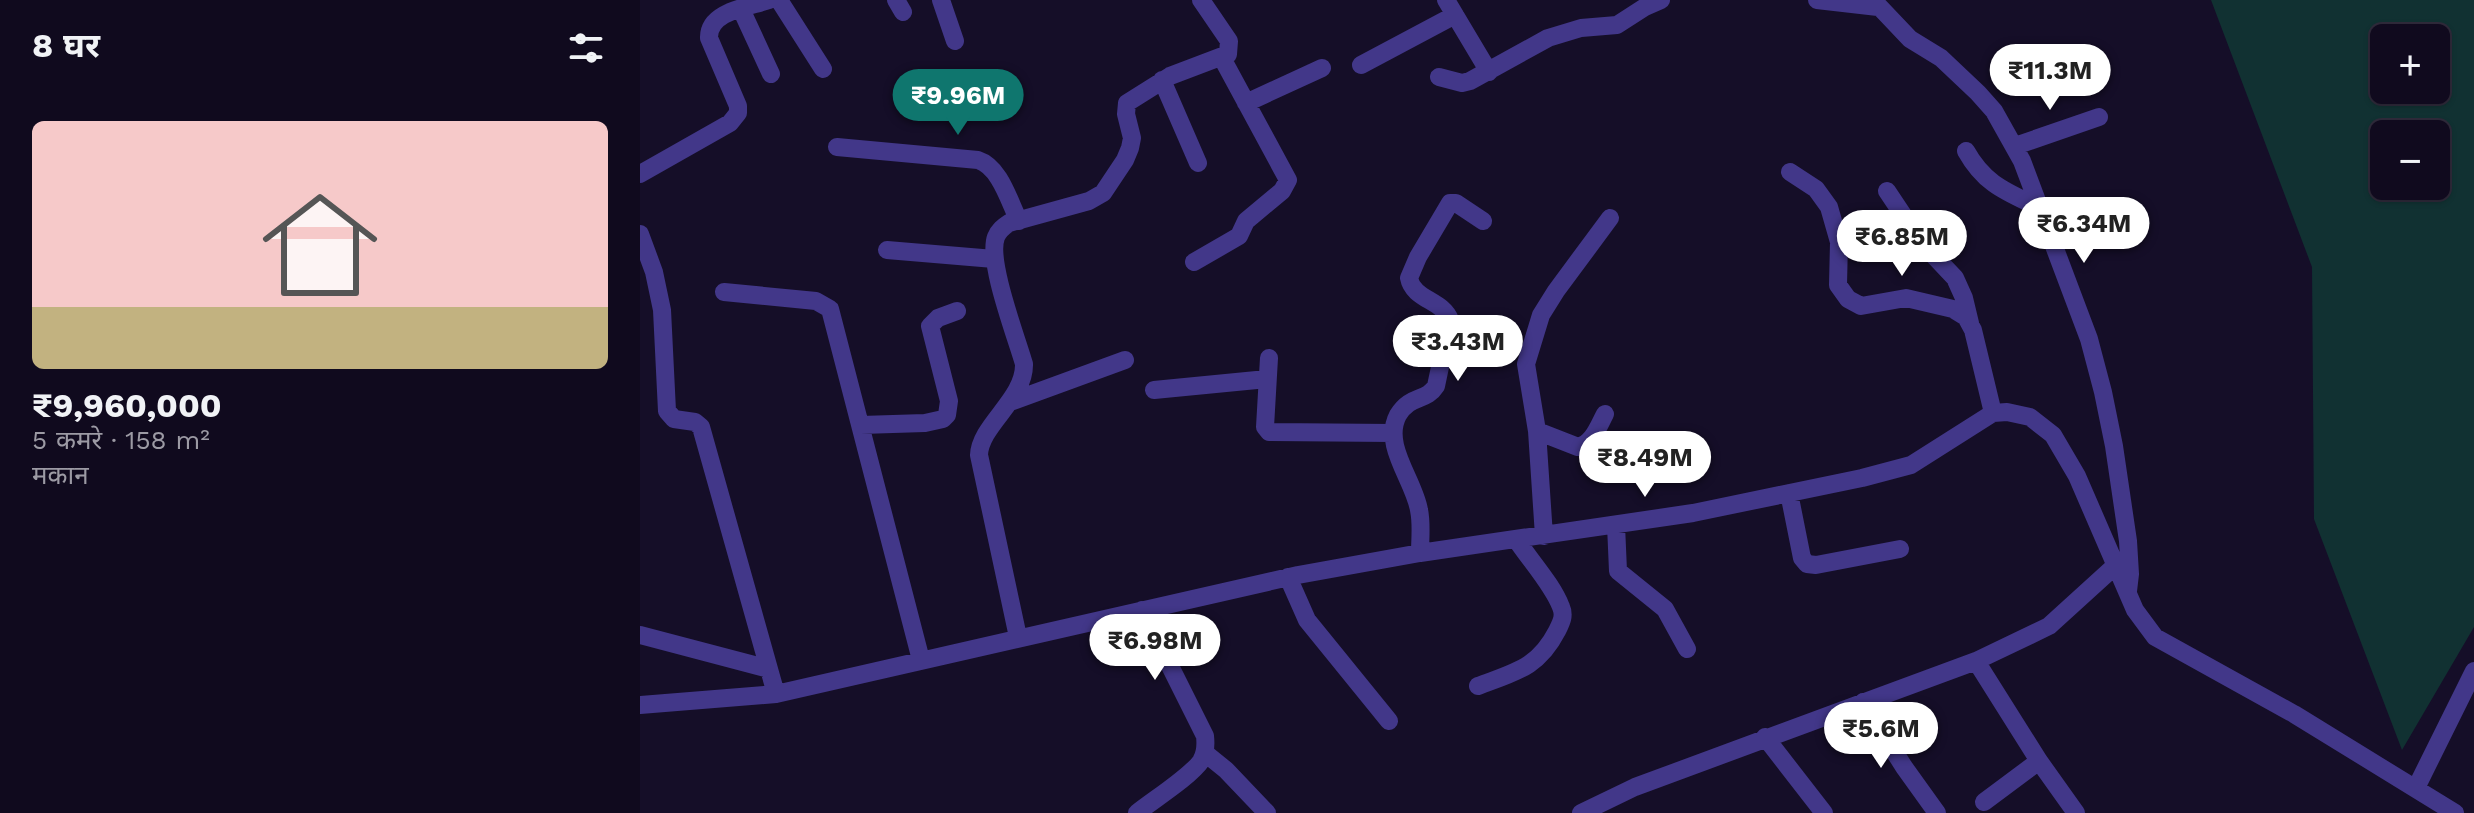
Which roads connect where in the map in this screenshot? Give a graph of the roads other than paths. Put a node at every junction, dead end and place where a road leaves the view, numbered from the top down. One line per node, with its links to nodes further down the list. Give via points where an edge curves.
1 (769, 0): 9 (street)
2 (779, 0): 14 (street)
3 (941, 0): 10 (street)
4 (1201, 0): 11 (street, via 1229,41 1230,52)
5 (1661, 0): 15 (street, via 1617,25 1548,38)
6 (1817, 0): 7 (street)
7 (1876, 4): 21 (street, via 1910,39 1957,70 1994,111)
8 (1450, 8): 12 (street); 15 (street)
9 (741, 9): 16 (street); 26 (street, via 717,19 709,31 738,113 730,123)
10 (955, 41)
11 (1222, 58): 18 (street); 19 (street)
12 (1361, 65)
13 (1322, 68): 19 (street)
14 (823, 69)
15 (1489, 72): 17 (street, via 1462,83)
16 (771, 74)
17 (1439, 77)
18 (1162, 80): 24 (street); 30 (street, via 1127,103 1130,148 1103,193)
19 (1246, 103): 35 (street, via 1288,180 1246,221 1239,236)
20 (2099, 117): 21 (street)
21 (2015, 146): 28 (street)
22 (837, 147): 30 (street, via 987,163)
23 (1966, 151): 28 (street, via 1989,182)
24 (1198, 163)
25 (1790, 172): 38 (street, via 1816,189 1829,207 1839,242 1838,285 1848,299 1861,306 1906,298 1953,309)
26 (640, 174)
27 (1887, 191): 38 (street, via 1921,242 1955,278)
28 (2040, 208): 57 (street, via 2103,392 2126,526)
29 (1610, 218): 47 (street, via 1556,291 1531,342 1527,380)
30 (1019, 221): 34 (street, via 998,233)
31 (1483, 221): 48 (street, via 1450,203 1410,271 1411,287 1450,320 1436,386 1431,394 1406,404)
32 (640, 234): 64 (street, via 662,310 667,411 674,419 701,427)
33 (887, 250): 34 (street)
34 (994, 259): 43 (street, via 1024,364)
35 (1194, 262)
36 (724, 292): 46 (street, via 827,306)
37 (957, 311): 46 (street, via 930,326 949,401 947,415 925,423)
38 (1970, 323): 44 (street)
39 (1269, 358): 41 (street)
40 (1125, 360): 43 (street)
41 (1267, 379): 42 (street); 48 (street, via 1265,427 1271,433)
42 (1154, 390)
43 (1010, 402): 60 (street, via 980,445 979,455)
44 (1993, 413): 49 (street, via 1911,465); 55 (street, via 2030,417 2053,435 2077,476)
45 (1605, 414): 47 (street, via 1582,446)
46 (861, 425): 62 (street)
47 (1537, 431): 51 (street)
48 (1393, 433): 54 (street, via 1420,511)
49 (1789, 493): 50 (street); 53 (street, via 1807,564)
50 (1616, 525): 51 (street); 61 (street, via 1618,571 1665,609)
51 (1544, 536): 52 (street)
52 (1516, 539): 54 (street); 66 (street, via 1560,604 1563,617 1535,661)
53 (1900, 549)
54 (1420, 553): 56 (street)
55 (2115, 566): 57 (street); 63 (street, via 2049,626)
56 (1288, 577): 58 (street); 70 (street, via 1307,620)
57 (2127, 593): 74 (street, via 2141,622 2163,643)
58 (1142, 610): 60 (street); 72 (street, via 1205,736)
59 (640, 635): 64 (street)
60 (1018, 637): 62 (street)
61 (1687, 649)
62 (921, 660): 67 (street)
63 (1976, 661): 68 (street); 73 (street)
64 (769, 669): 67 (street)
65 (2474, 671): 74 (street)
66 (1478, 686)
67 (776, 694): 69 (street)
68 (1863, 702): 71 (street); 80 (street)
69 (640, 705)
70 (1389, 721)
71 (1765, 737): 78 (street); 79 (street)
72 (1205, 753): 76 (street, via 1198,765); 77 (street)
73 (2039, 761): 75 (street); 81 (street)
74 (2416, 788): 82 (street)
75 (1984, 802)
76 (1137, 813)
77 (1267, 813)
78 (1581, 813)
79 (1824, 813)
80 (1937, 813)
81 (2076, 813)
82 (2455, 813)

